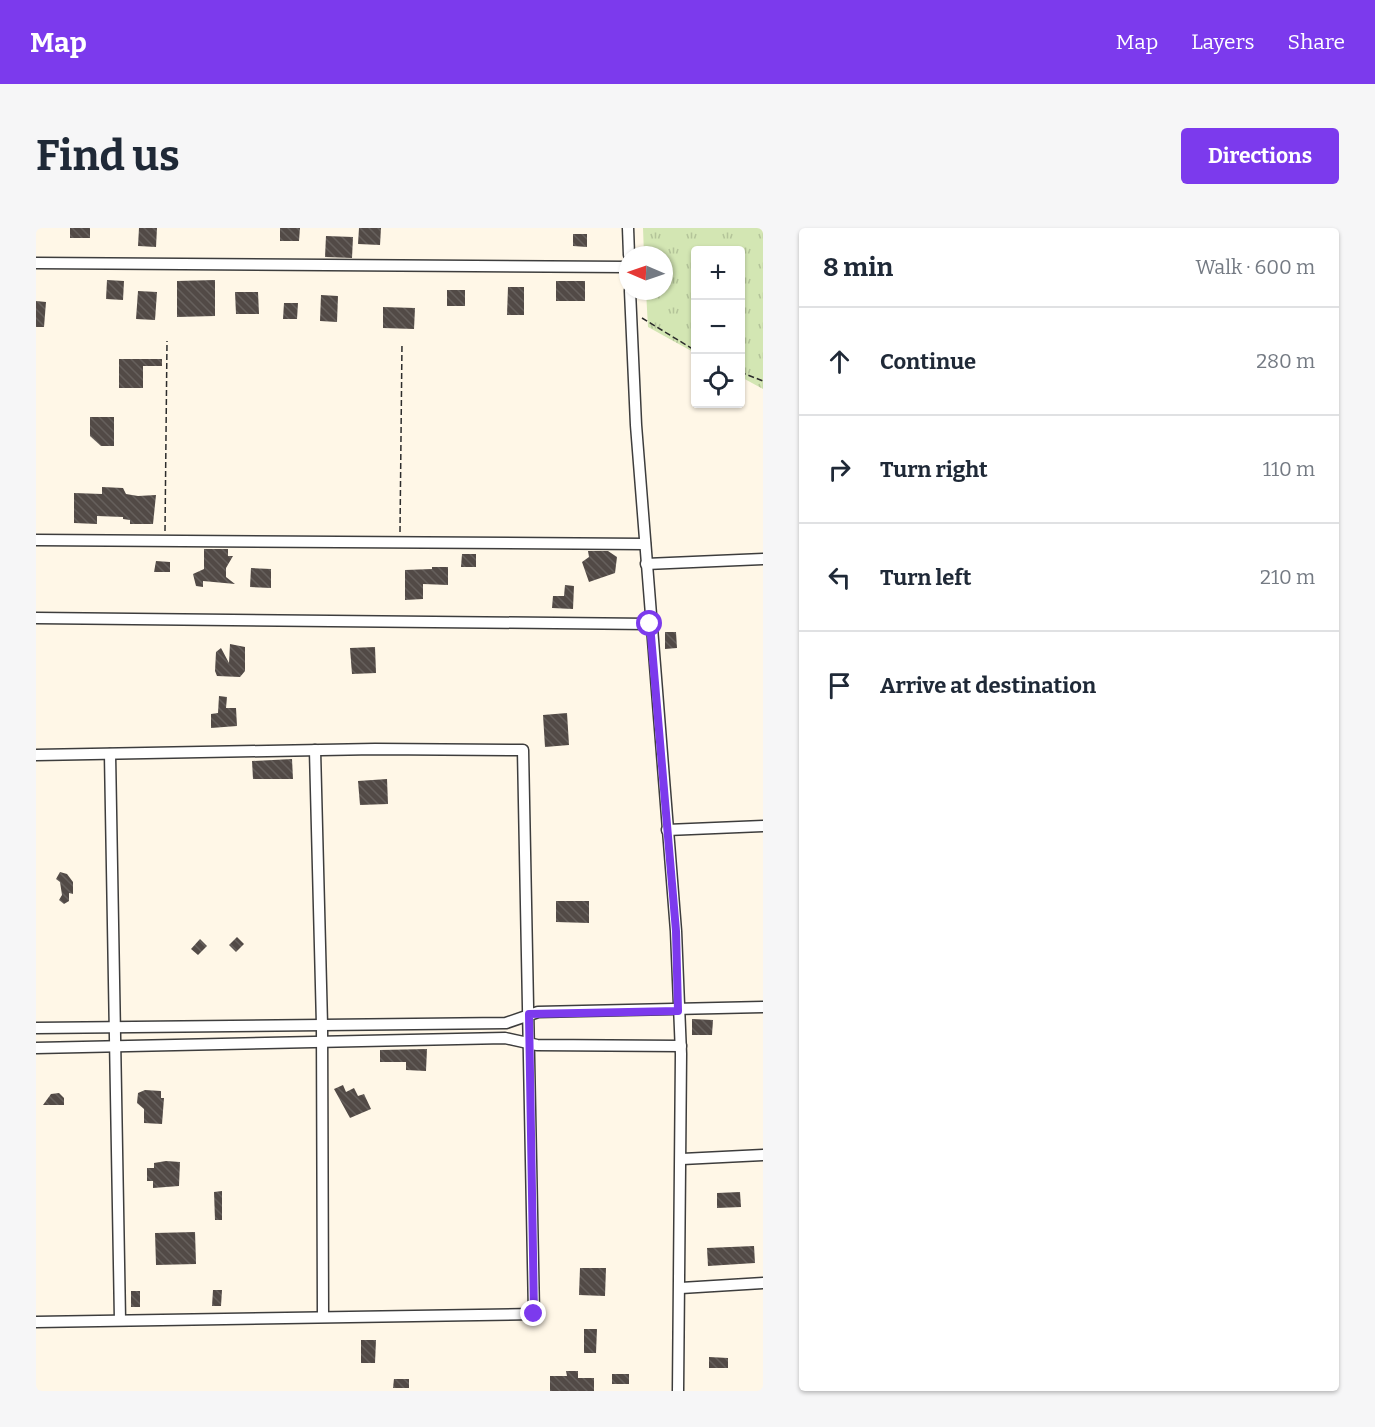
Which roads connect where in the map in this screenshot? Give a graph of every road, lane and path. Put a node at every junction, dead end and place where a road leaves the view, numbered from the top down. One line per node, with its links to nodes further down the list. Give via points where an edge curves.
1 (628, 228): 2 (street)
2 (629, 246)
3 (36, 263): 4 (street)
4 (619, 267)
5 (630, 300): 6 (street)
6 (631, 311): 9 (path); 15 (street)
7 (167, 341): 13 (path)
8 (402, 343): 14 (path)
9 (691, 348)
10 (745, 374): 11 (path)
11 (763, 381)
12 (36, 540): 13 (street)
13 (165, 541): 14 (street)
14 (400, 542): 15 (street)
15 (645, 544): 17 (street)
16 (763, 559): 17 (street)
17 (646, 564): 19 (street)
18 (36, 618): 19 (street)
19 (650, 624): 24 (street)
20 (315, 750): 21 (street); 27 (street, via 523,750); 28 (street)
21 (110, 754): 22 (street); 29 (street)
22 (36, 755)
23 (763, 826): 24 (street)
24 (667, 830): 26 (street)
25 (763, 1006): 26 (street)
26 (678, 1011): 27 (street); 34 (street)
27 (529, 1014): 28 (street, via 506,1023); 33 (street)
28 (322, 1025): 29 (street); 31 (street)
29 (116, 1027): 30 (street); 32 (street)
30 (36, 1028)
31 (322, 1042): 32 (street); 33 (street, via 505,1038); 40 (street)
32 (116, 1044): 35 (street); 41 (street)
33 (529, 1044): 34 (street); 40 (street, via 534,1314)
34 (681, 1046): 37 (street)
35 (36, 1048)
36 (763, 1155): 37 (street)
37 (682, 1160): 39 (street)
38 (763, 1283): 39 (street)
39 (681, 1288): 43 (street)
40 (323, 1316): 41 (street)
41 (120, 1320): 42 (street)
42 (36, 1322)
43 (678, 1391)

